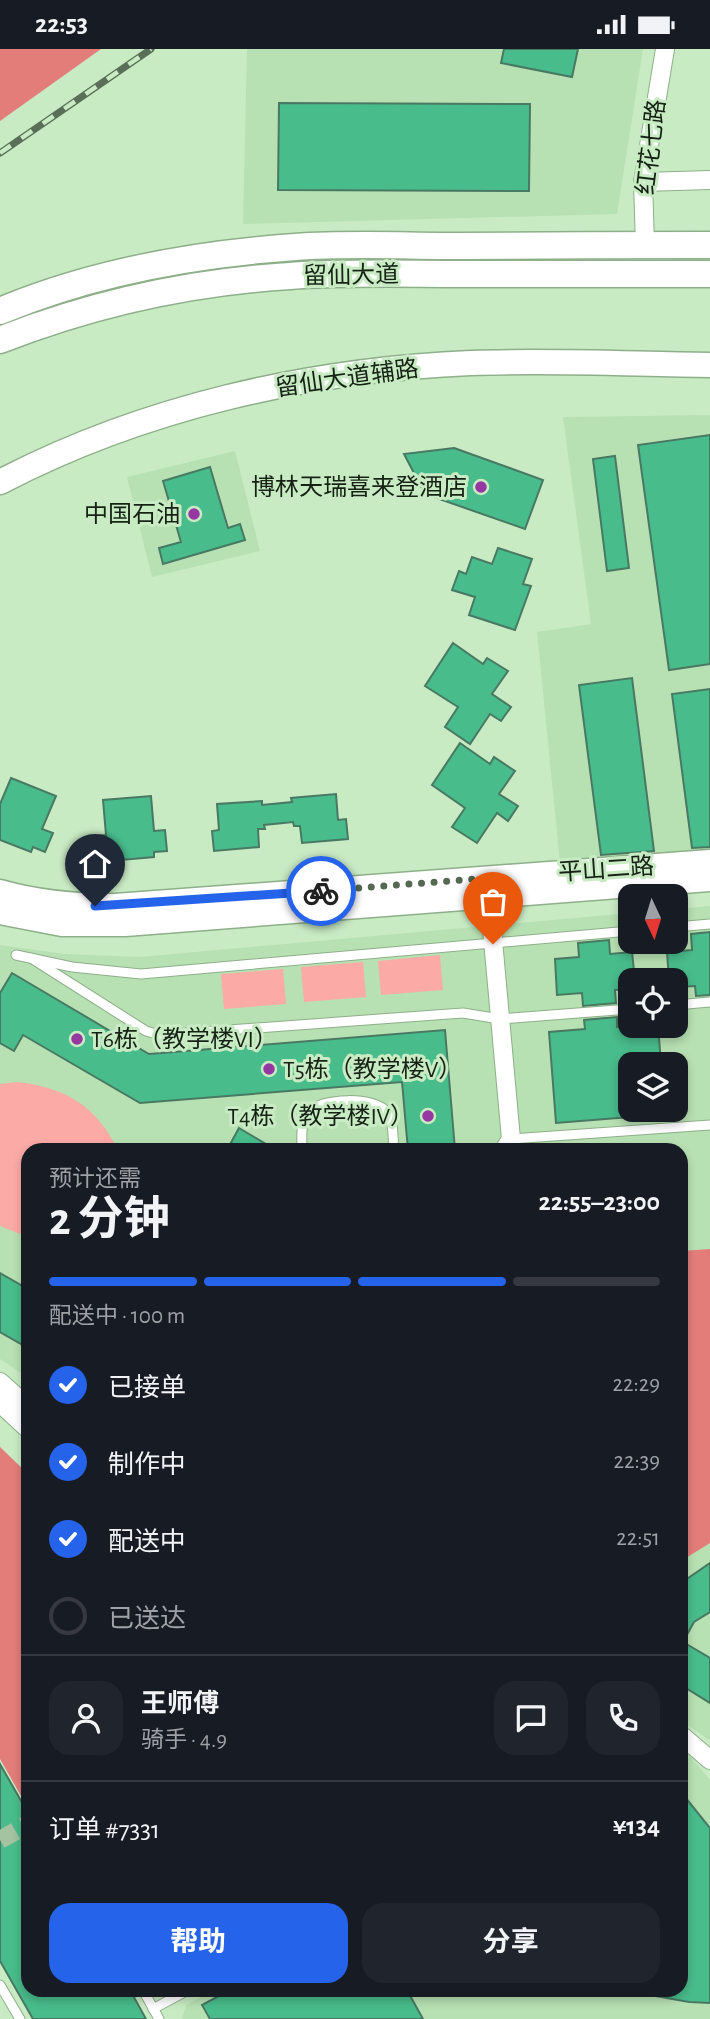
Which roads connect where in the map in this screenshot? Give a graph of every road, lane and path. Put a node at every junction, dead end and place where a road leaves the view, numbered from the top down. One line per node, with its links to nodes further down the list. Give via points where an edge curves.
1 (665, 49): 3 (street, 红花七路)
2 (710, 180): 3 (street)
3 (643, 182): 4 (street, 红花七路)
4 (645, 245): 5 (main road, 留仙大道); 7 (main road, 留仙大道, via 242,251 131,270)
5 (710, 245)
6 (710, 274): 8 (main road, 留仙大道, via 349,274 251,279 131,299)
7 (0, 311)
8 (0, 340)
9 (710, 365): 11 (main road, 留仙大道辅路, via 471,363 332,377 185,409 83,444)
10 (710, 382): 12 (main road, 留仙大道辅路, via 460,380 300,398 146,437)
11 (0, 482)
12 (0, 496)
13 (710, 862): 15 (main road, 平山二路)
14 (710, 879): 15 (main road, 平山二路)
15 (488, 887): 16 (main road, 平山二路, via 115,906 31,901); 17 (main road, 平山二路, via 91,926); 21 (street)
16 (0, 892)
17 (0, 912)
18 (710, 924): 19 (lane)
19 (688, 926)
20 (618, 932): 21 (lane)
21 (493, 944): 23 (lane, via 141,974); 27 (street)
22 (16, 955): 23 (lane)
23 (30, 958): 27 (lane, via 146,1031 160,1035 463,1013)
24 (710, 1002): 25 (lane)
25 (688, 1004)
26 (618, 1010): 27 (lane)
27 (500, 1019): 31 (street)
28 (710, 1125): 32 (lane)
29 (302, 1143): 30 (lane, via 309,1112 322,1103 369,1101 390,1115)
30 (392, 1143)
31 (508, 1143)
32 (528, 1143)
33 (0, 1382): 34 (street)
34 (21, 1401)
35 (0, 1403): 36 (street)
36 (21, 1423)
37 (688, 1740): 38 (street)
38 (708, 1755)
39 (0, 1985): 43 (lane)
40 (147, 1997): 42 (lane)
41 (174, 1997): 42 (lane)
42 (153, 2008): 44 (lane)
43 (20, 2019)
44 (159, 2019)

